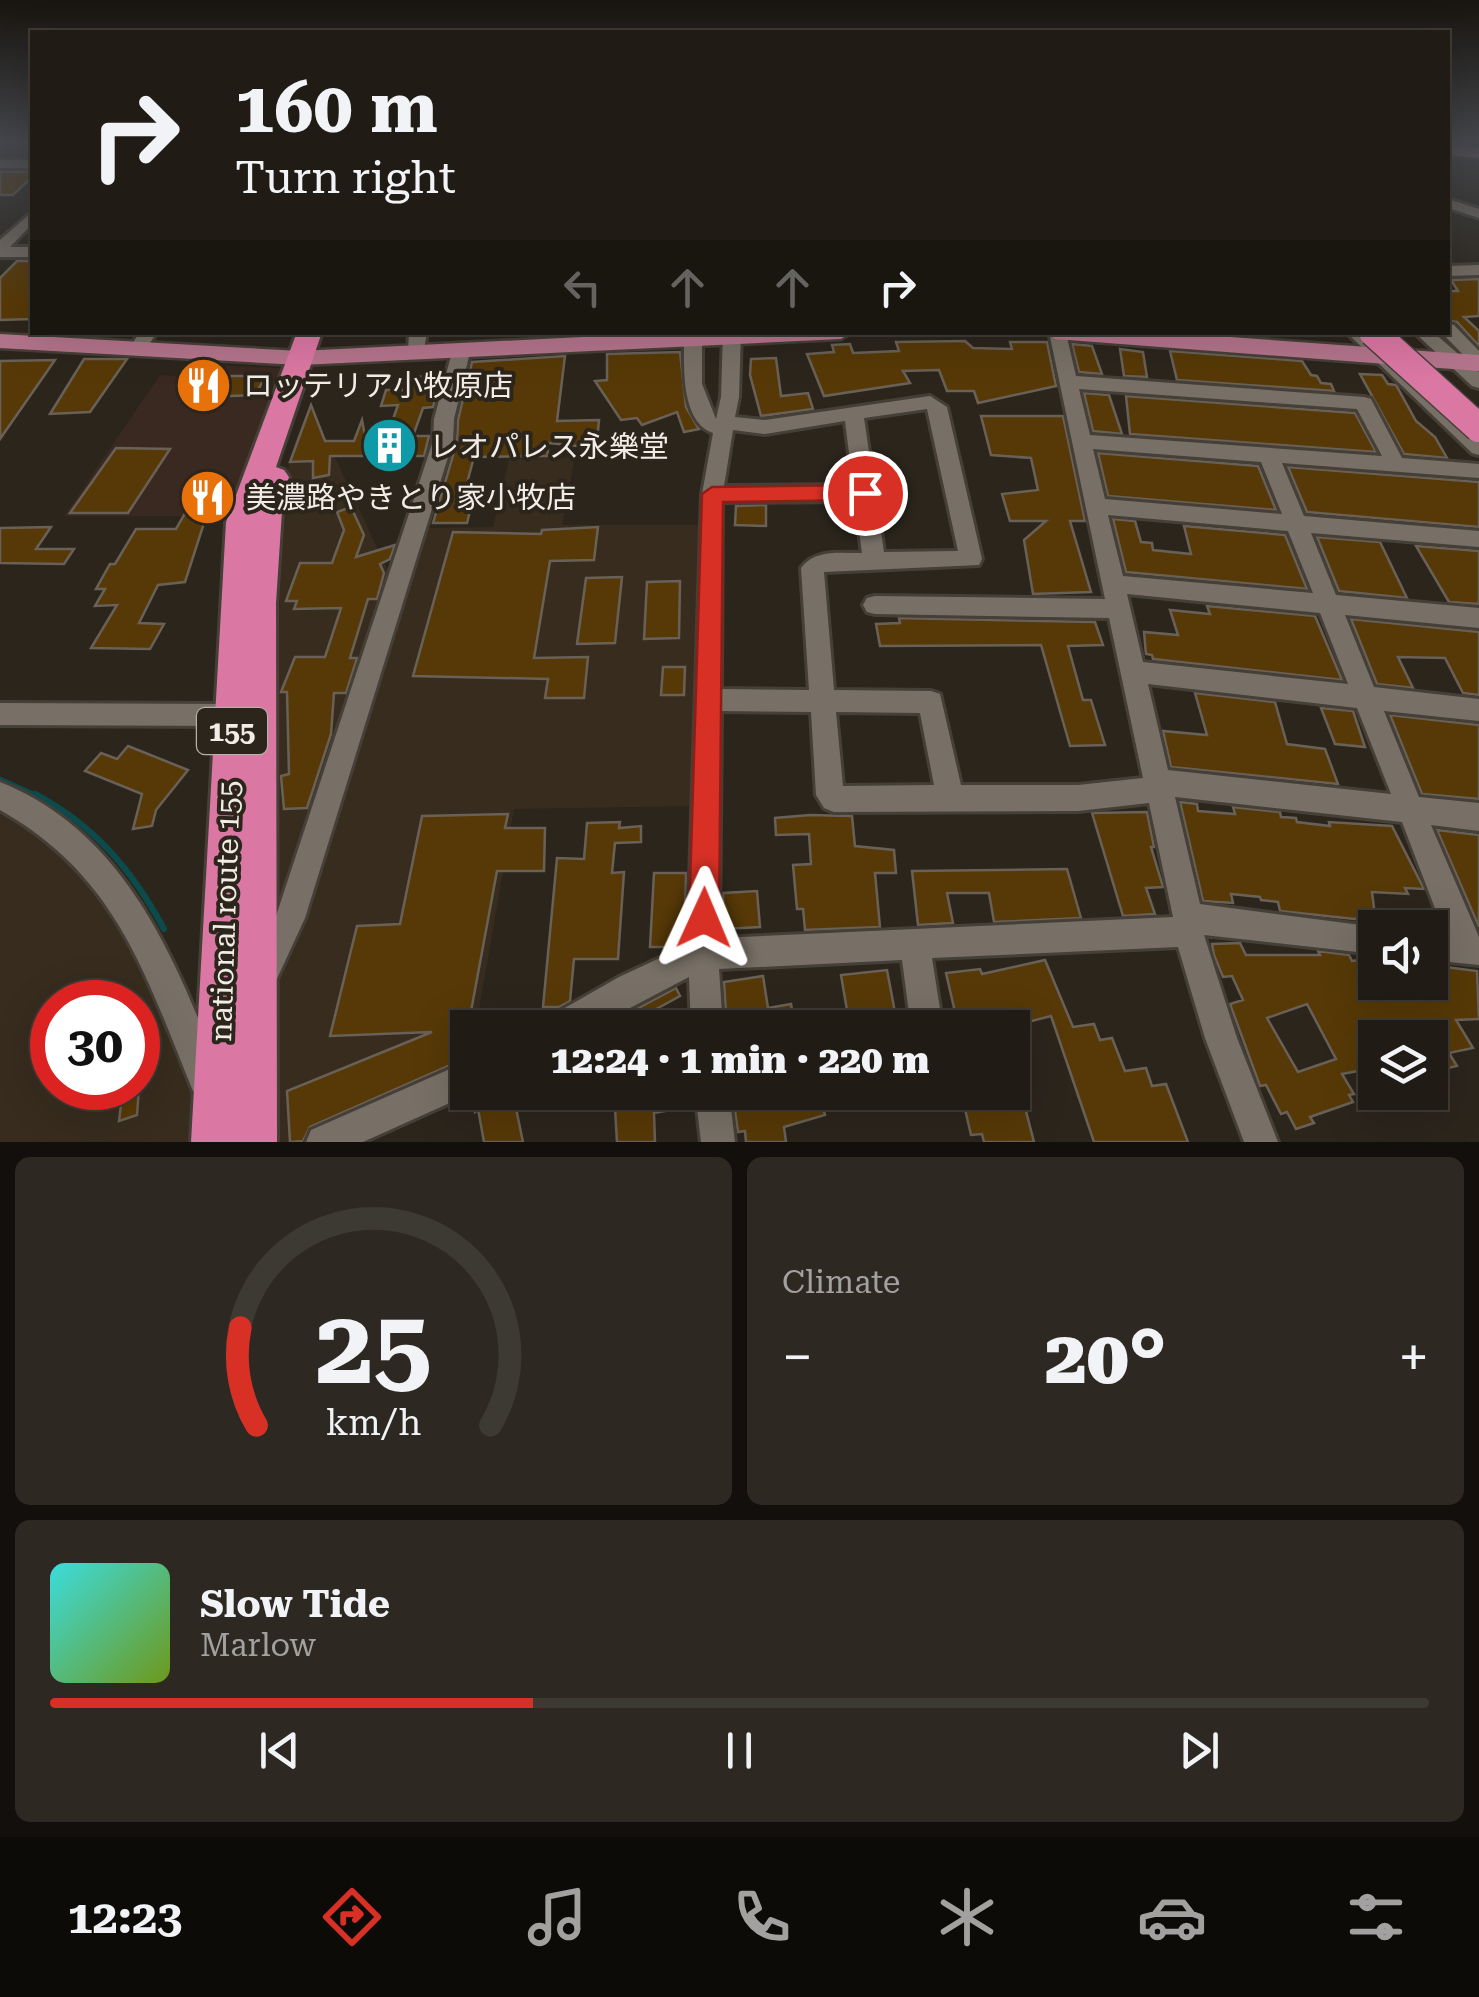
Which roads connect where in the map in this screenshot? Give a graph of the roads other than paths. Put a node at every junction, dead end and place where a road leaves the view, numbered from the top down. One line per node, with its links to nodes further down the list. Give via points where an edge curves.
1 (1450, 204): 2 (street)
2 (1479, 214)
3 (30, 218): 4 (street)
4 (0, 251): 5 (street)
5 (30, 252)
6 (1479, 270): 7 (street)
7 (1450, 271)
8 (1450, 332): 23 (street)
9 (760, 335): 14 (main road)
10 (1057, 335): 24 (street)
11 (1136, 335): 15 (main road)
12 (1404, 335): 26 (highway)
13 (1427, 335): 23 (street)
14 (733, 336): 16 (main road); 28 (street)
15 (1216, 338): 21 (main road)
16 (693, 340): 22 (main road); 28 (street, via 693,384 708,424)
17 (0, 341): 18 (main road)
18 (143, 341): 20 (main road)
19 (418, 342): 20 (main road); 22 (main road)
20 (315, 345): 52 (highway, national route 155 / 155, via 241,522); 64 (highway, national route 155 / 155, via 268,496 259,603)
21 (1376, 345): 23 (main road); 29 (highway, bridge); 31 (street)
22 (461, 352): 64 (street, via 442,441 290,918)
23 (1471, 362): 25 (street)
24 (1070, 382): 30 (street); 33 (street, via 1364,403)
25 (1479, 382)
26 (1479, 401)
27 (854, 414): 28 (street, via 766,428); 35 (street); 40 (street, via 935,403 972,552 967,561)
28 (724, 426): 36 (street)
29 (1479, 428)
30 (1083, 441): 32 (street); 37 (street)
31 (1479, 448)
32 (1268, 454): 33 (street); 38 (street)
33 (1394, 463): 34 (street)
34 (1479, 472)
35 (865, 493): 36 (street); 40 (street)
36 (712, 494): 48 (street)
37 (1097, 506): 38 (street); 41 (street)
38 (1297, 522): 39 (street); 42 (street)
39 (1479, 538)
40 (874, 562): 49 (street, via 812,568)
41 (1113, 584): 42 (street); 44 (street)
42 (1329, 604): 45 (street); 47 (street)
43 (875, 605): 44 (street)
44 (1118, 608): 46 (street)
45 (1479, 618)
46 (1134, 672): 47 (street); 53 (street)
47 (1366, 699): 50 (street); 56 (street)
48 (709, 700): 49 (street); 63 (street)
49 (823, 702): 55 (street, via 931,702); 55 (street, via 830,795)
50 (1479, 710)
51 (0, 714): 52 (street)
52 (232, 715): 70 (highway, national route 155 / 155)
53 (1158, 785): 55 (street, via 1078,798); 56 (street); 58 (street)
54 (0, 795): 70 (street, via 70,839 136,916 176,999)
55 (950, 798)
56 (1410, 810): 57 (street); 62 (street)
57 (1479, 817)
58 (1188, 924): 59 (street); 60 (street); 74 (street)
59 (1358, 938)
60 (915, 946): 63 (street); 67 (street)
61 (1448, 948): 62 (street)
62 (1473, 950)
63 (703, 954): 65 (street); 66 (street)
64 (254, 993): 71 (highway, national route 155 / 155)
65 (592, 1010)
66 (706, 1010)
67 (924, 1010)
68 (450, 1086): 72 (street)
69 (714, 1110): 73 (street)
70 (223, 1132)
71 (252, 1142)
72 (324, 1142)
73 (718, 1142)
74 (1262, 1142)

